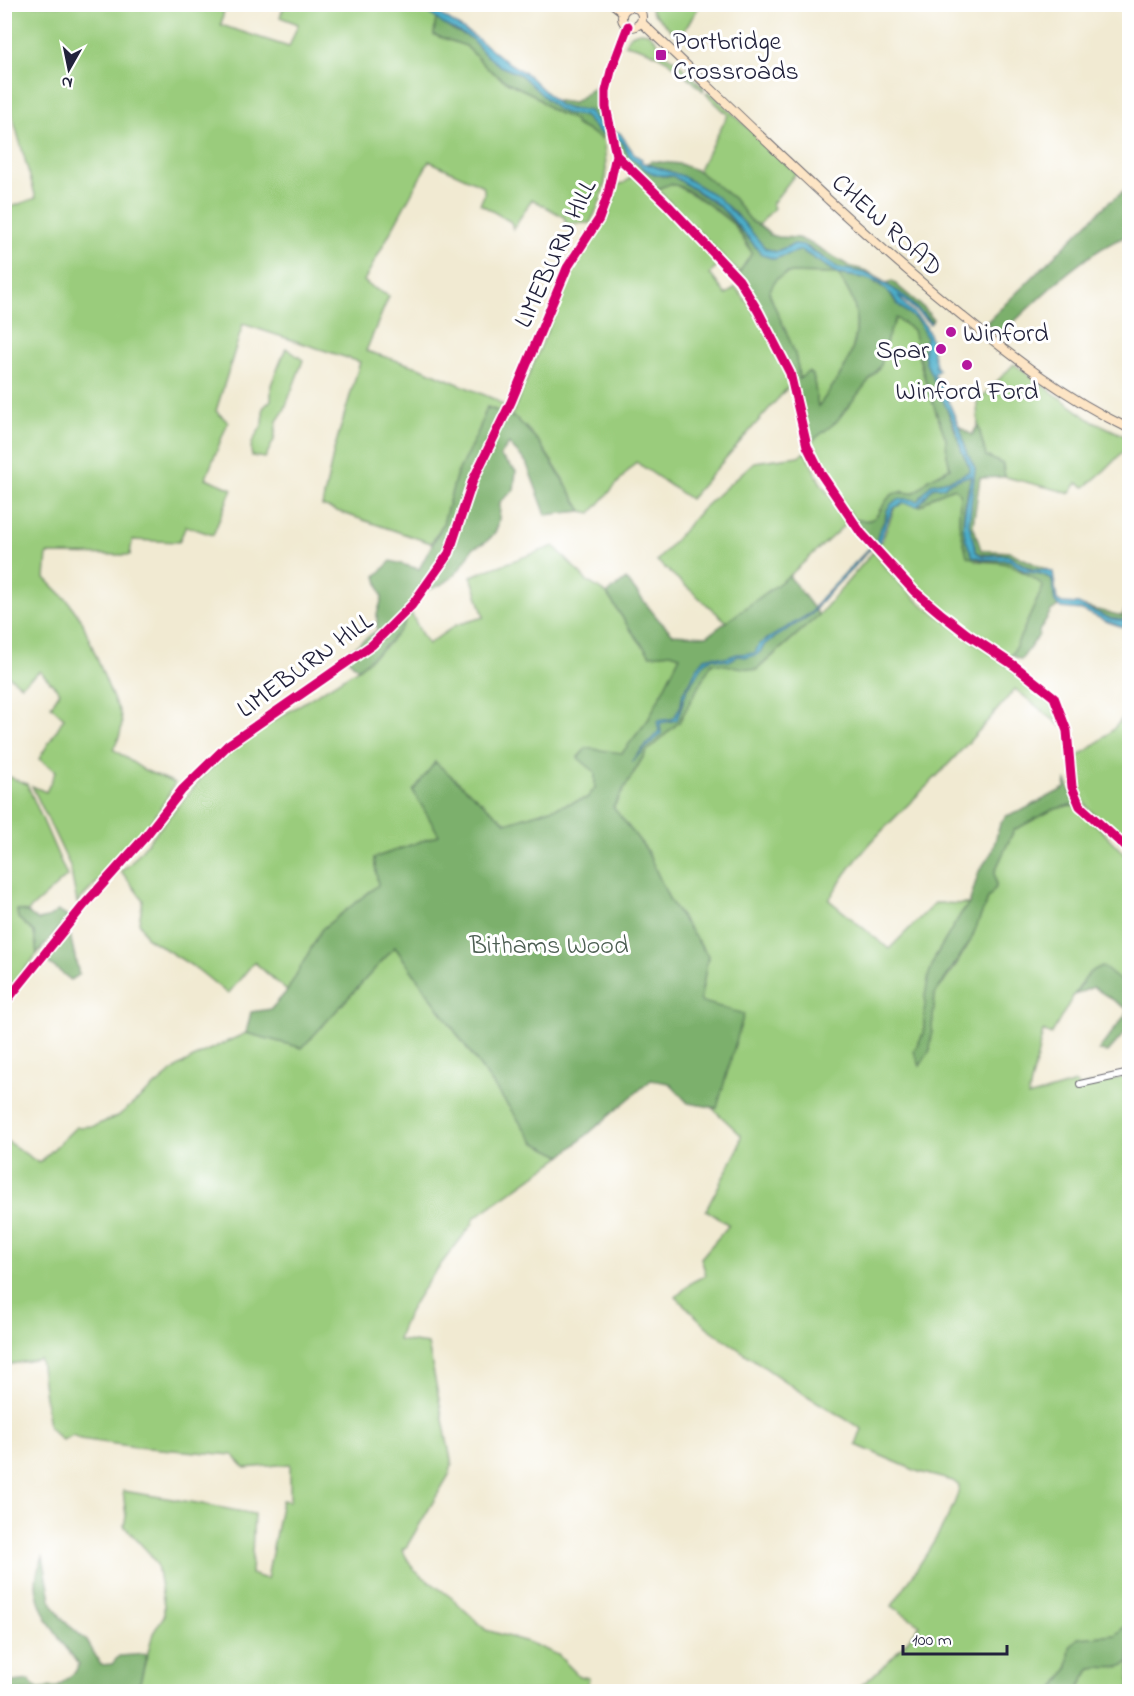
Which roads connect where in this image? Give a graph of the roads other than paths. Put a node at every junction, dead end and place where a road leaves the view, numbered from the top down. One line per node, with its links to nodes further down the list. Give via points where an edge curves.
1 (613, 4): 3 (main road)
2 (636, 6): 3 (main road); 4 (main road)
3 (624, 12): 5 (main road, via 623,21)
4 (641, 22): 5 (main road); 7 (main road, CHEW ROAD, via 868,237 931,290 1030,369)
5 (628, 26): 6 (street, LIMEBURN HILL, via 606,91)
6 (616, 155): 8 (street, via 739,280 790,373 807,446 861,533 922,599 1054,697 1067,731 1072,787 1080,806); 9 (street, LIMEBURN HILL, via 599,219 567,268 511,402 473,480 449,553 412,605 372,645 228,745 182,790)
7 (1130, 429)
8 (1130, 851)
9 (4, 1004)
10 (1130, 1073): 11 (street)
11 (1080, 1084)

